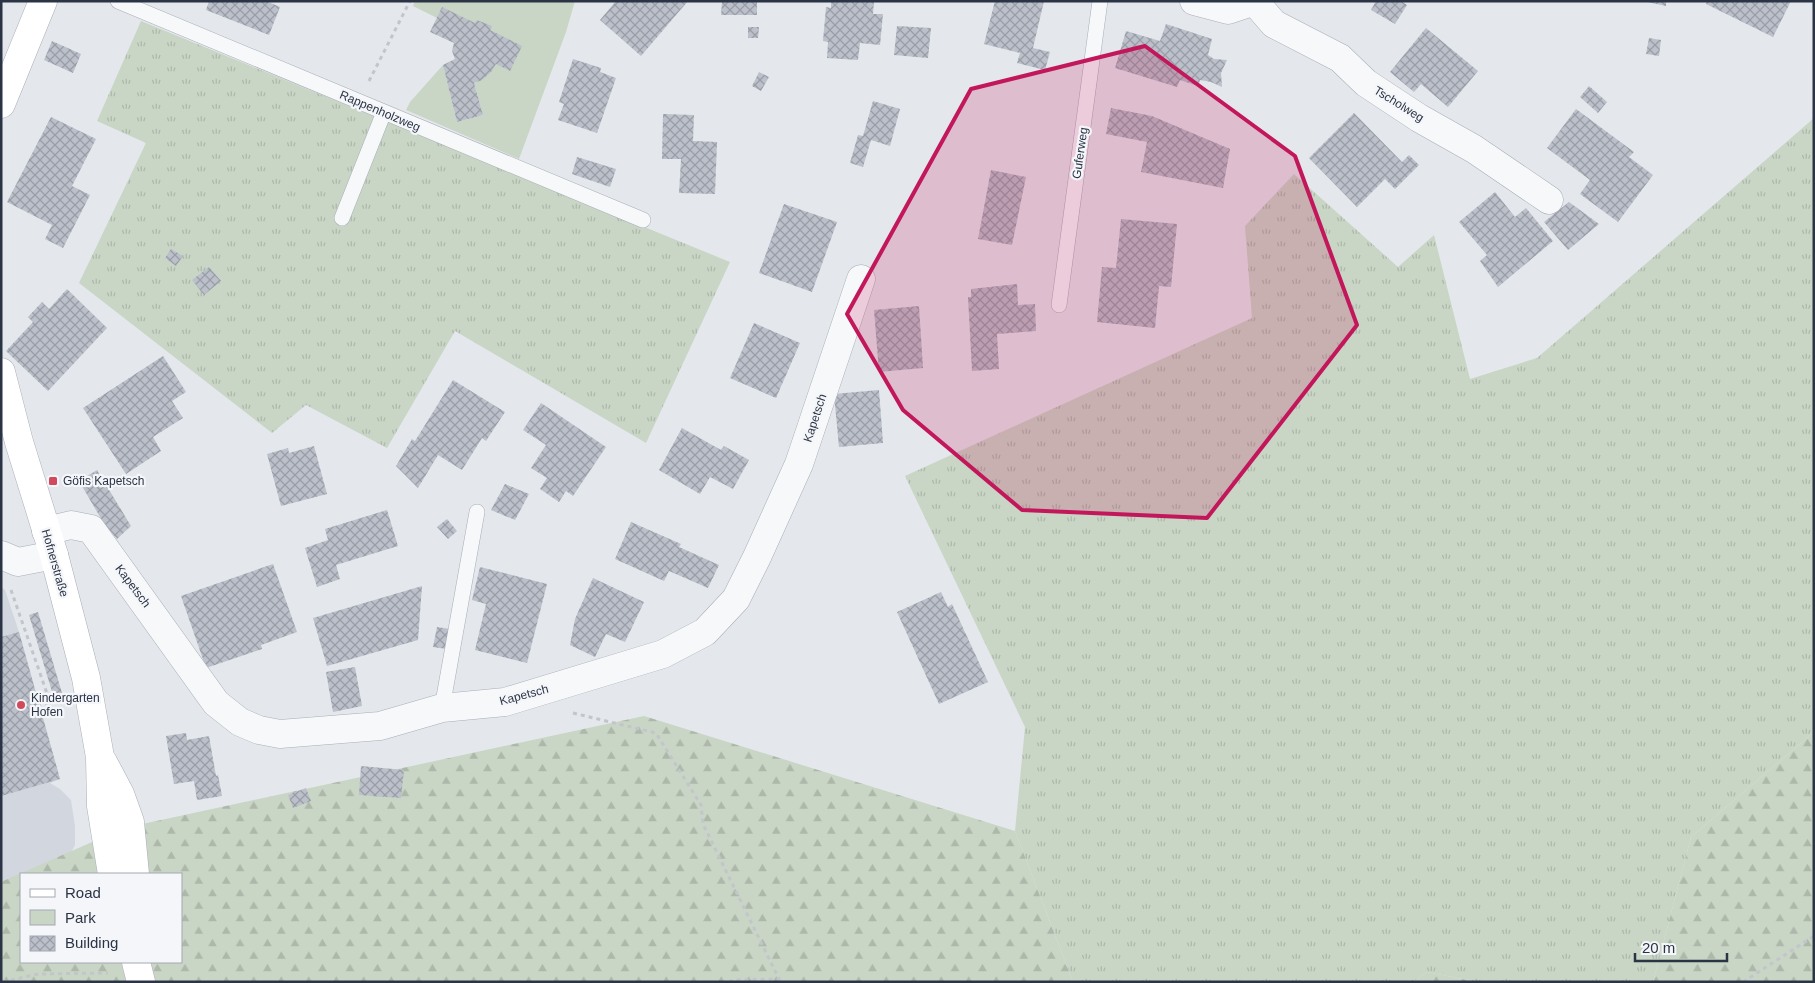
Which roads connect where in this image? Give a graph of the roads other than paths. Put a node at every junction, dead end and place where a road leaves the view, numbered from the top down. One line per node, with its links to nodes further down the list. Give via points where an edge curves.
1 (43, 1): 6 (main road)
2 (118, 1): 7 (lane, Rappenholzweg)
3 (1100, 1): 12 (lane, Guferweg)
4 (1194, 1): 5 (street, via 1228,10)
5 (1255, 2): 8 (street, Tscholweg, via 1274,24 1340,58 1366,83 1474,149)
6 (1, 104)
7 (384, 112): 9 (lane); 10 (lane, Rappenholzweg)
8 (1549, 200)
9 (342, 218)
10 (643, 220)
11 (861, 279): 17 (street, Kapetsch, via 799,464 736,599 705,632 663,654 505,702)
12 (1059, 306)
13 (1, 372): 15 (main road, Hofnerstraße)
14 (477, 512): 17 (lane)
15 (50, 543): 16 (street, Kapetsch, via 18,562); 17 (street, Kapetsch, via 70,525 91,529 216,703 240,722 259,730 280,734 380,726); 18 (main road, Hofnerstraße, via 86,678)
16 (1, 555)
17 (442, 708)
18 (100, 757): 19 (main road, Hofnerstraße, via 101,806); 20 (main road, Hofnerstraße, via 120,794 130,822)
19 (112, 873)
20 (135, 873)

